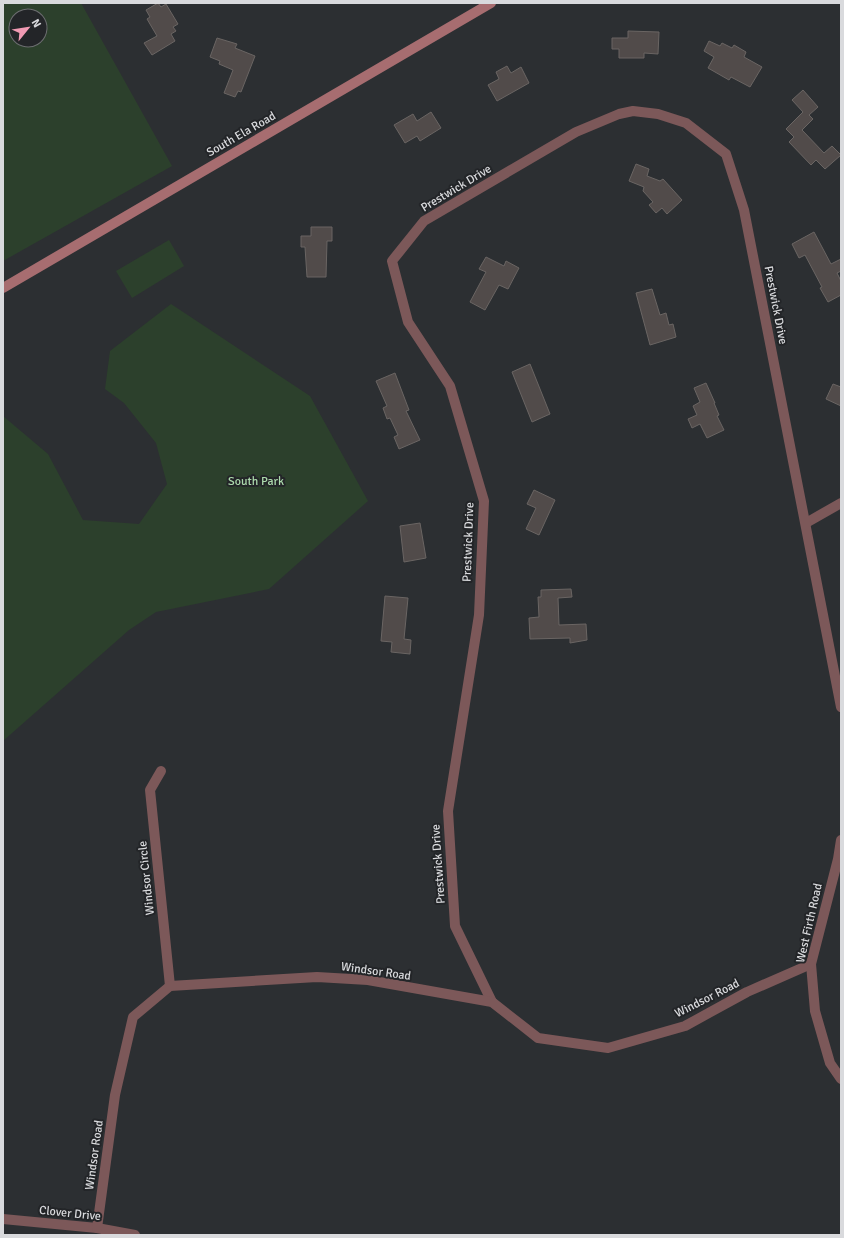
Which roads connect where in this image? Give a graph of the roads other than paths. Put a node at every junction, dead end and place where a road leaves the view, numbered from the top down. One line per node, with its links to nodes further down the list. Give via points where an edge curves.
1 (491, 3): 2 (main road, South Ela Road)
2 (3, 288)
3 (841, 503): 4 (street)
4 (806, 523): 5 (street); 10 (street, Prestwick Drive, via 744,210 726,154 686,123 658,114 633,111 619,114 576,132 424,221 392,261 408,322 450,386 484,501 479,615 448,811 455,926)
5 (841, 707)
6 (161, 771): 9 (street, Windsor Circle, via 150,790)
7 (841, 840): 8 (street, West Firth Road)
8 (811, 964): 10 (street, Windsor Road, via 747,992 685,1026 608,1048 538,1038); 11 (street, West Firth Road, via 815,1011 830,1063)
9 (170, 986): 10 (street, Windsor Road, via 317,977 368,980); 13 (street, Windsor Road, via 133,1017 115,1095)
10 (492, 1002)
11 (841, 1079)
12 (3, 1219): 13 (street, Clover Drive)
13 (97, 1228): 14 (street, Clover Drive)
14 (135, 1235)

